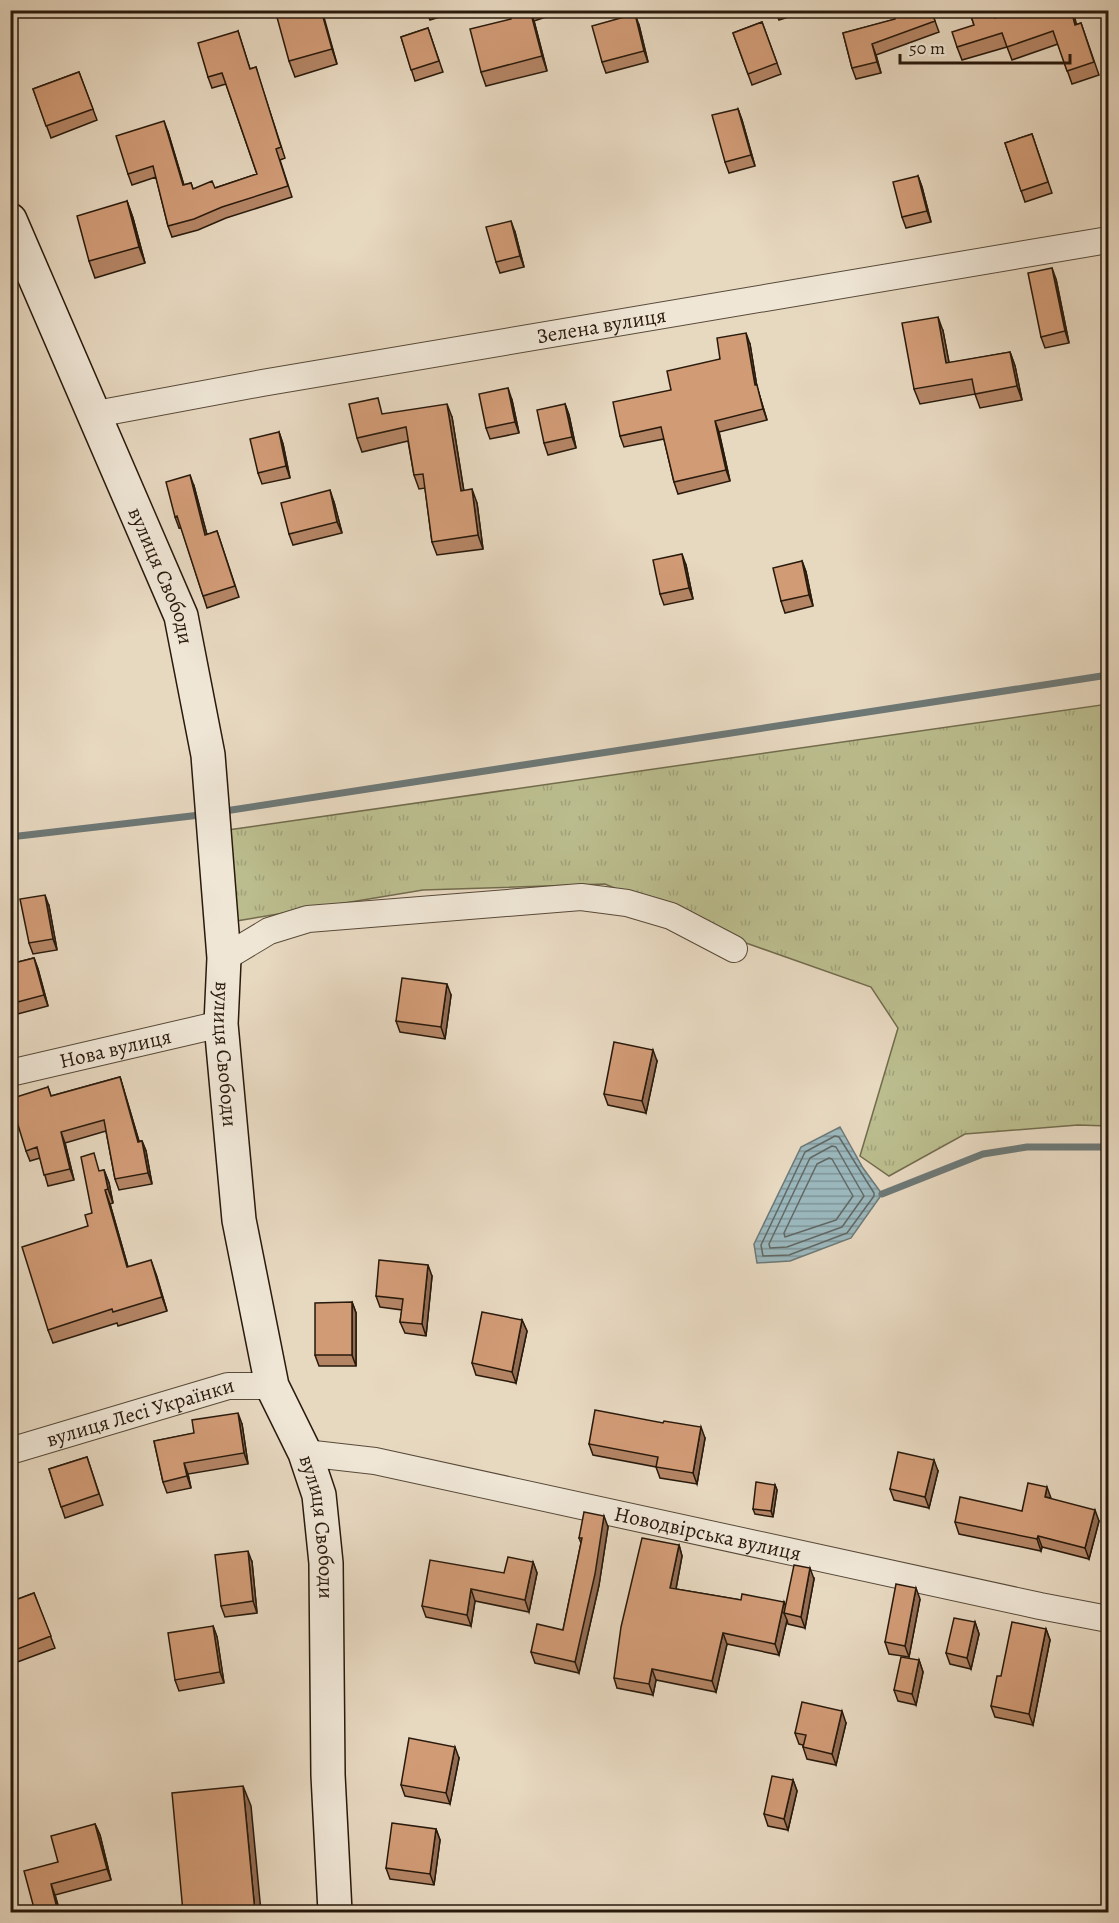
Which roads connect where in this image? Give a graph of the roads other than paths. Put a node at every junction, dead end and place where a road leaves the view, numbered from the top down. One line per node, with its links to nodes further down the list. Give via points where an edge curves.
1 (10, 220): 3 (main road, вулиця Свободи)
2 (1108, 240): 3 (street, Зелена вулиця)
3 (96, 414): 5 (main road, вулиця Свободи, via 181,616 208,755)
4 (734, 950): 5 (street, via 671,916 627,903 581,897 308,920 269,931)
5 (224, 958): 6 (main road, вулиця Свободи)
6 (221, 1024): 7 (street, Нова вулиця); 8 (main road, вулиця Свободи, via 239,1220)
7 (10, 1073)
8 (272, 1386): 9 (street, вулиця Лесі Українки, via 228,1386); 10 (main road, вулиця Свободи)
9 (10, 1451)
10 (305, 1453): 11 (street, Новодвірська вулиця, via 375,1461); 12 (main road, вулиця Свободи, via 319,1495 326,1563 328,1774)
11 (1108, 1618)
12 (335, 1912)

